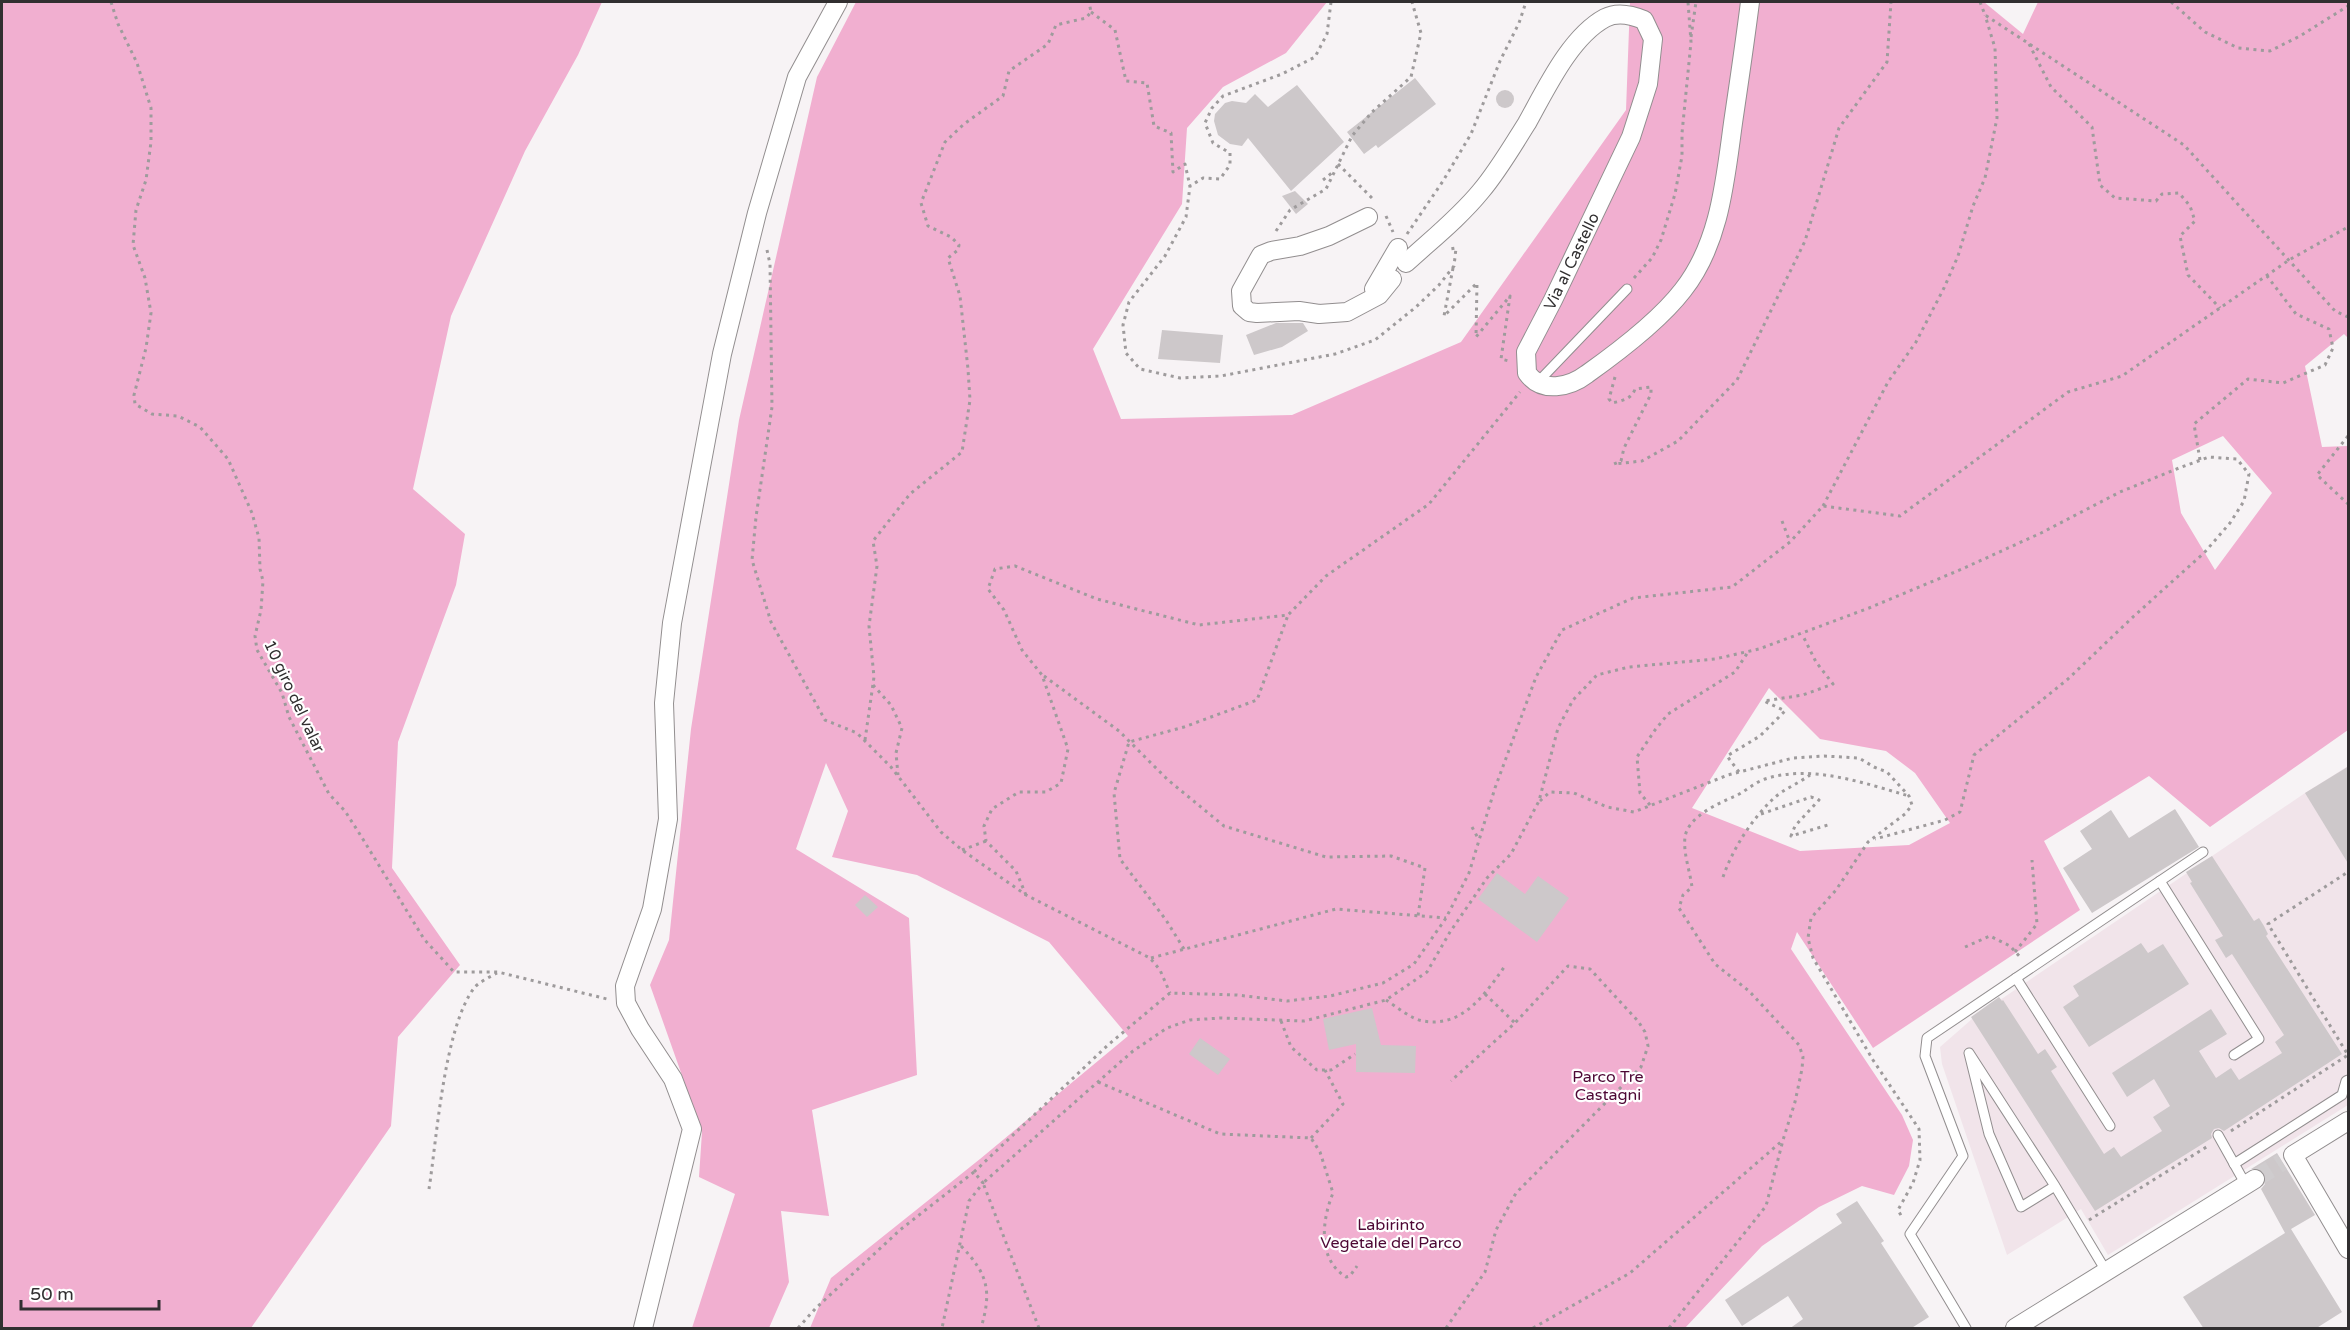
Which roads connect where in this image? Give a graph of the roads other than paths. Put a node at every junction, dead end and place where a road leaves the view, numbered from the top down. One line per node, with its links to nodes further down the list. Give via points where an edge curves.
1 (838, 2): 21 (street, via 797,77 757,213 722,354 672,623 664,703 668,819 652,909 625,986 626,1004 673,1079 692,1129)
2 (1750, 2): 7 (street, via 1723,194 1709,244 1683,290 1645,328 1576,382 1563,386)
3 (1368, 217): 6 (street, via 1329,236 1261,255 1240,296 1242,306 1249,312 1347,312)
4 (1392, 279): 6 (street, via 1379,295)
5 (1627, 289): 7 (lane)
6 (1368, 301): 7 (street, Via al Castello, via 1402,256 1451,222 1482,190 1556,71 1584,34 1606,17 1620,14 1644,20 1653,39 1648,84 1631,137 1526,352)
7 (1531, 376)
8 (2203, 852): 9 (lane)
9 (2160, 880): 10 (lane); 11 (lane, via 2259,1039)
10 (2016, 978): 14 (lane); 22 (lane, via 1927,1038 1925,1056 1963,1156 1910,1234)
11 (2234, 1055)
12 (2349, 1080): 16 (lane, via 2343,1095)
13 (2349, 1122): 19 (street, via 2288,1159)
14 (2110, 1126)
15 (2218, 1135): 16 (lane)
16 (2234, 1164): 17 (lane)
17 (2251, 1182): 20 (street)
18 (2055, 1186): 18 (lane, via 2021,1207 1989,1134 1969,1053); 20 (lane)
19 (2349, 1249)
20 (2106, 1271): 23 (street)
21 (643, 1329)
22 (1966, 1329)
23 (2015, 1329)

